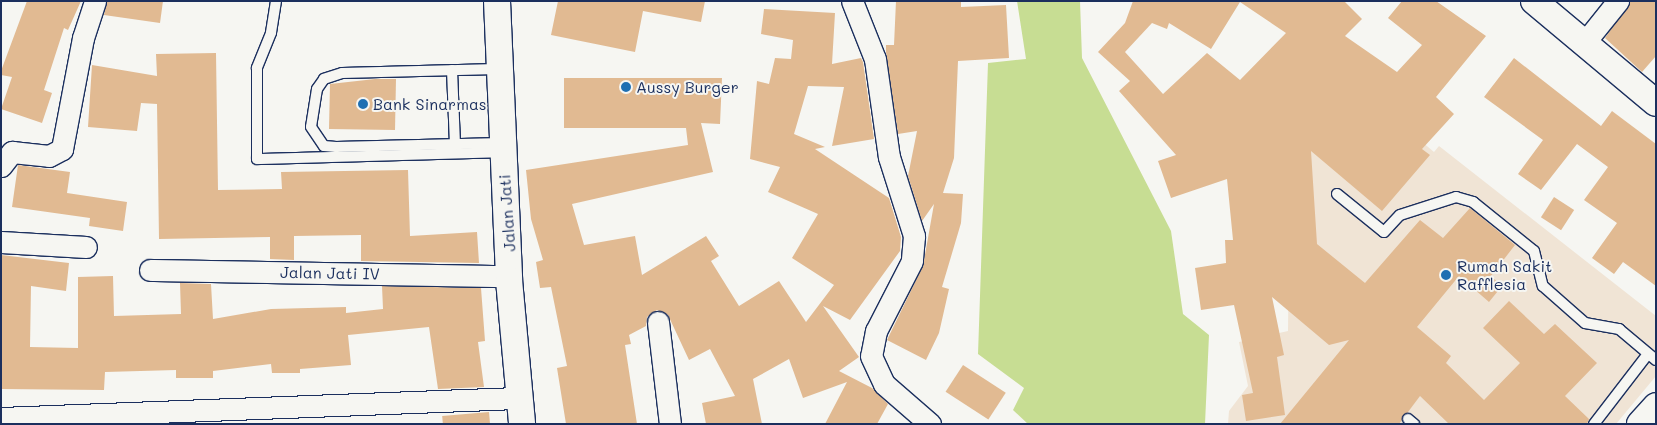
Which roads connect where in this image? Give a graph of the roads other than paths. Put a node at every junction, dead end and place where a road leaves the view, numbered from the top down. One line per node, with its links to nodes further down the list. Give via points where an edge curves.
1 (95, 1): 13 (street, via 83,38 62,149 49,156 12,152)
2 (276, 1): 12 (lane, via 271,33 257,68 257,159)
3 (497, 1): 8 (street, Jalan Jati)
4 (852, 1): 26 (street, via 874,59 889,157 914,236 912,262 876,331 871,356 884,384)
5 (1534, 1): 7 (street)
6 (1618, 1): 7 (street)
7 (1585, 42): 10 (street)
8 (497, 69): 9 (lane); 12 (street, Jalan Jati)
9 (452, 70): 11 (lane); 11 (lane, via 342,73 324,79 313,99 311,127 324,146)
10 (1655, 102)
11 (455, 144): 12 (lane)
12 (502, 147): 18 (street, Jalan Jati)
13 (1, 166)
14 (1337, 194): 20 (lane, via 1384,232 1400,215 1423,207 1456,198 1473,202 1534,251 1543,286 1585,323 1619,329)
15 (1, 242): 16 (street)
16 (86, 247)
17 (150, 270): 18 (street, Jalan Jati IV)
18 (511, 276): 21 (street, Jalan Jati)
19 (658, 322): 25 (street)
20 (1652, 357): 27 (lane)
21 (518, 398): 23 (street); 24 (street, Jalan Jati)
22 (1656, 406): 28 (street)
23 (1, 418)
24 (522, 424)
25 (670, 424)
26 (928, 424)
27 (1594, 424)
28 (1640, 424)

